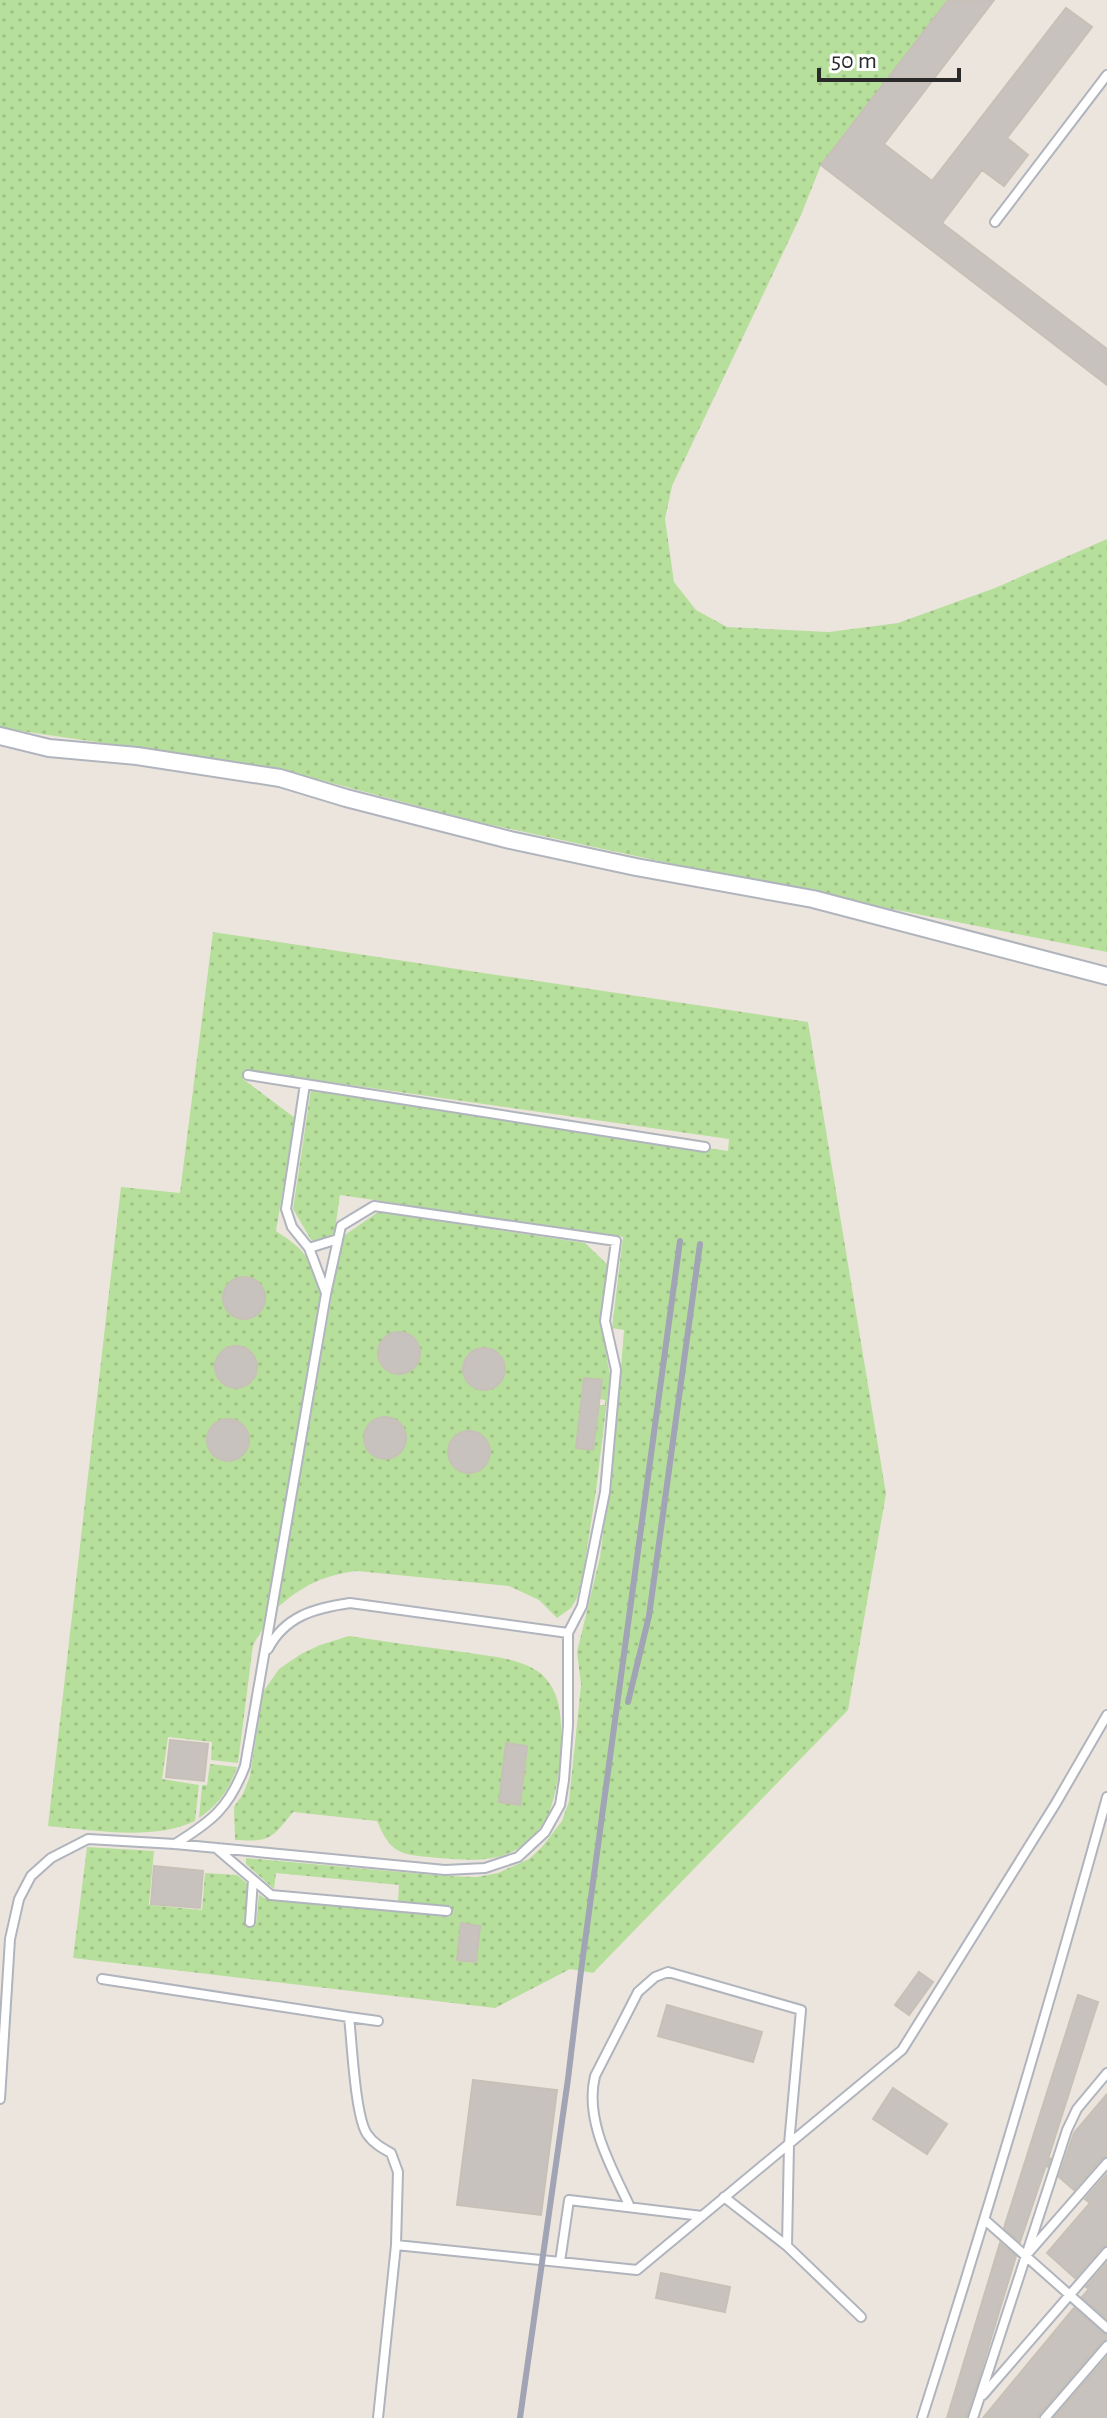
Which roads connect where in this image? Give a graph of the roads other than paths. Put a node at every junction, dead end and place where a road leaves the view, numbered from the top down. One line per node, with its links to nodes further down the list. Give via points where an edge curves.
1 (1107, 75): 2 (lane)
2 (995, 222)
3 (0, 736): 4 (street, via 49,748 280,778 510,840 813,899)
4 (1107, 976)
5 (248, 1075): 6 (lane)
6 (305, 1084): 7 (lane); 9 (lane, via 286,1209)
7 (705, 1147)
8 (338, 1239): 9 (lane); 10 (lane); 11 (lane, via 341,1226 374,1206 616,1241 605,1321 616,1370 605,1492 582,1606)
9 (309, 1248): 10 (lane)
10 (326, 1294): 12 (lane)
11 (568, 1633): 12 (lane, via 350,1603 297,1616 275,1634); 16 (lane, via 568,1725 560,1805 545,1832 518,1857 485,1868 445,1870)
12 (264, 1657): 15 (lane, via 238,1786 218,1814)
13 (1107, 1715): 25 (lane, via 902,2050)
14 (1107, 1797): 30 (lane)
15 (175, 1844): 16 (lane); 24 (lane, via 87,1839 31,1876 19,1899 10,1939)
16 (215, 1848): 17 (lane)
17 (253, 1880): 18 (lane, via 271,1895); 19 (lane)
18 (447, 1911)
19 (250, 1922)
20 (102, 1979): 21 (lane)
21 (349, 2017): 22 (lane); 31 (lane, via 361,2121 370,2138 397,2163)
22 (378, 2021)
23 (1107, 2073): 34 (lane, via 1071,2119)
24 (0, 2099)
25 (789, 2144): 27 (lane); 28 (lane, via 801,2010 668,1972 655,1977 638,1992 593,2087 604,2150); 32 (lane)
26 (1107, 2163): 34 (lane)
27 (724, 2197): 29 (lane); 32 (lane)
28 (630, 2207): 29 (lane); 35 (lane, via 569,2200)
29 (702, 2216): 35 (lane, via 637,2270)
30 (985, 2220): 34 (lane); 42 (lane)
31 (396, 2245): 35 (lane); 41 (lane)
32 (787, 2246): 37 (lane)
33 (1107, 2252): 36 (lane)
34 (1026, 2256): 36 (lane); 40 (lane)
35 (560, 2262)
36 (1070, 2295): 38 (lane); 40 (lane)
37 (861, 2317)
38 (1107, 2328)
39 (1107, 2346): 44 (lane)
40 (980, 2399): 43 (lane)
41 (378, 2418)
42 (922, 2418)
43 (973, 2418)
44 (1045, 2418)

